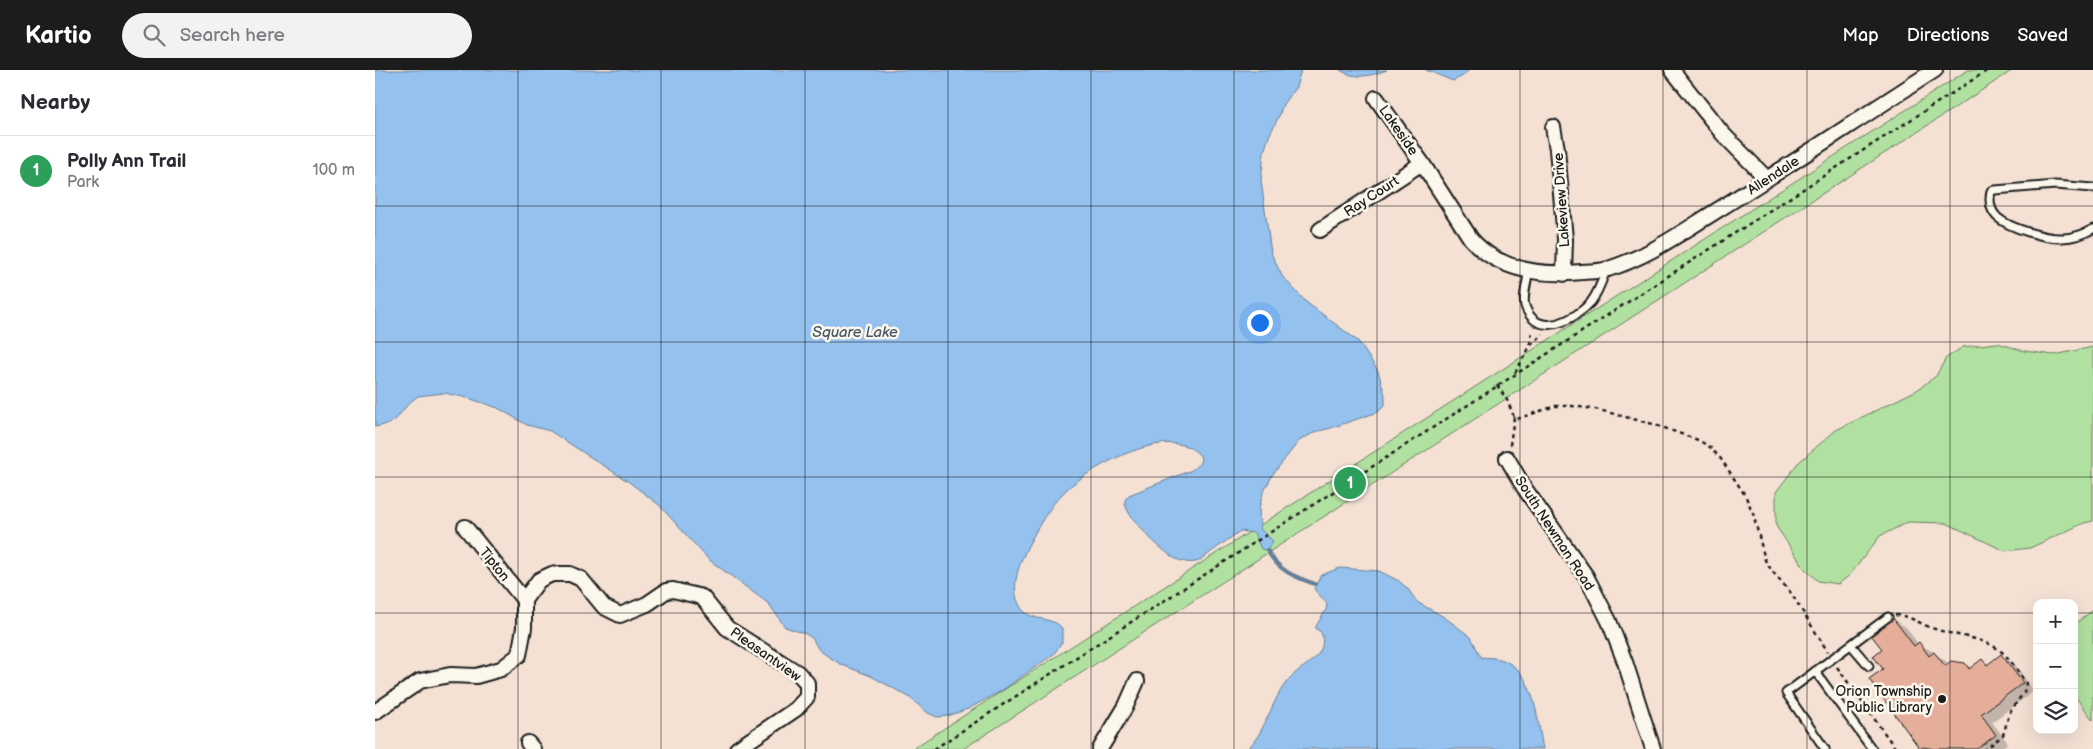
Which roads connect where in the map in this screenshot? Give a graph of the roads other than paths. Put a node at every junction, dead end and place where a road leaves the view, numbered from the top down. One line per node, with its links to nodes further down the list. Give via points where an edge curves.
1 (1672, 70): 6 (street, via 1722,133)
2 (1935, 70): 6 (street, Allendale)
3 (1376, 98): 5 (street, Lakeside)
4 (1553, 127): 12 (street, Lakeview Drive, via 1565,239)
5 (1422, 163): 9 (street, Ray Court); 11 (street, Lakeside, via 1479,249 1507,265)
6 (1767, 179): 10 (street, Allendale, via 1643,256)
7 (2093, 188): 8 (lane, via 2055,185 1995,190 1991,191 1989,199 1996,216 2041,235 2064,238)
8 (2093, 229)
9 (1320, 230)
10 (1606, 270): 11 (lane, via 1591,302 1563,323 1552,326 1528,312 1524,301); 12 (street, Allendale)
11 (1528, 271): 12 (street, Allendale)
12 (1564, 274)
13 (1507, 458): 24 (street, South Newman Road, via 1586,576 1609,621)
14 (465, 527): 15 (street, Tipton)
15 (524, 600): 21 (street, via 519,655 501,669 476,676 450,675 420,680); 22 (street, Pleasantview, via 539,580 552,574 570,574 581,579 605,607 620,615 647,604 666,591 702,597 727,628 798,673 807,683 807,696 796,709)
16 (1888, 616): 17 (lane)
17 (1851, 645): 18 (lane); 19 (lane)
18 (1869, 666)
19 (1815, 670): 25 (lane, via 1786,693); 26 (lane)
20 (1137, 681): 23 (street)
21 (375, 712)
22 (737, 749)
23 (1100, 749)
24 (1653, 749)
25 (1825, 749)
26 (1871, 749)

